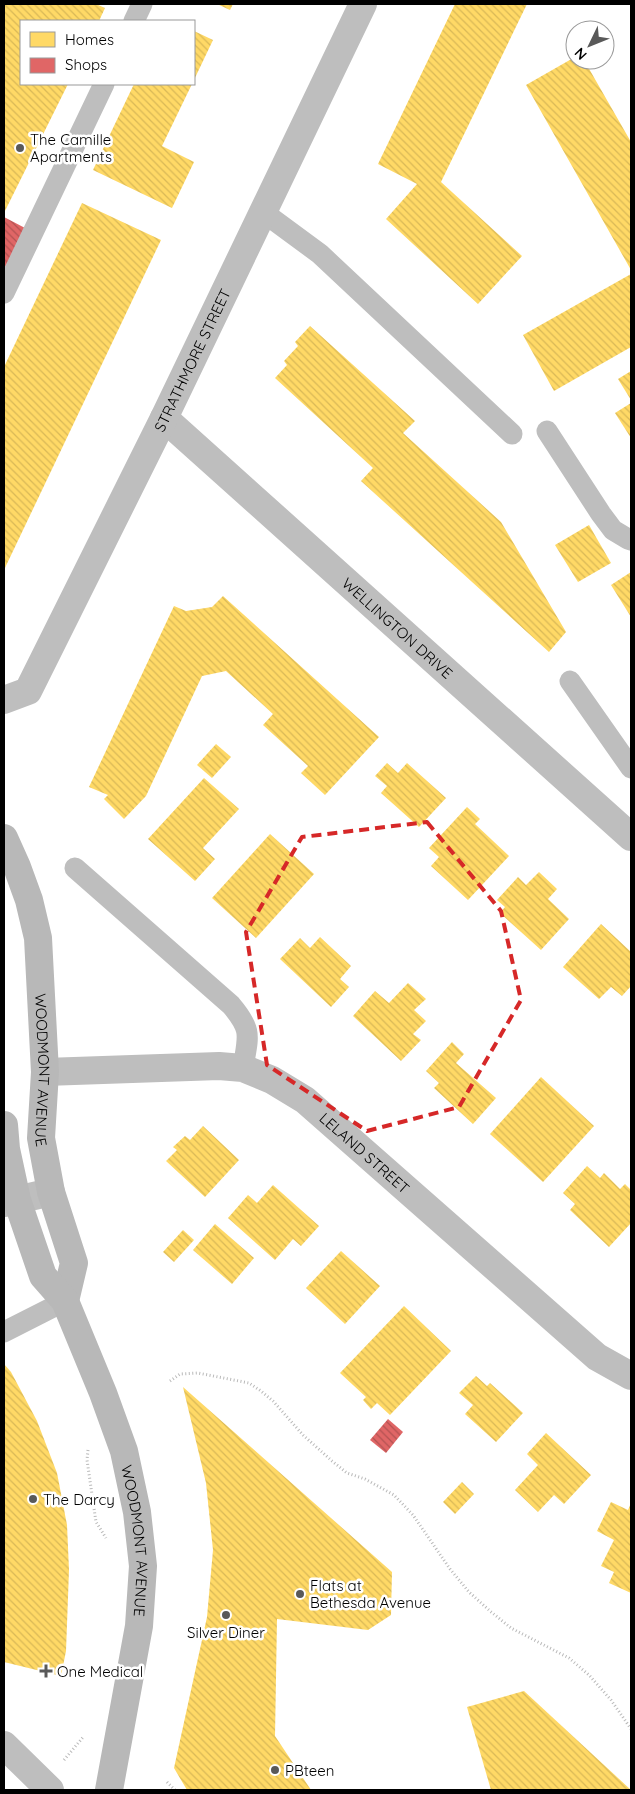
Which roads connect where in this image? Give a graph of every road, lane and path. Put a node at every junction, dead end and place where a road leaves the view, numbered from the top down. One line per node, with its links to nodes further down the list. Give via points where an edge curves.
1 (142, 4): 3 (lane)
2 (363, 4): 5 (street, STRATHMORE STREET)
3 (134, 20)
4 (104, 85): 6 (lane)
5 (263, 212): 7 (street, STRATHMORE STREET); 9 (lane, via 320,254)
6 (4, 293)
7 (164, 418): 12 (street, STRATHMORE STREET); 14 (street, WELLINGTON DRIVE)
8 (547, 431): 10 (lane, via 613,530)
9 (512, 434)
10 (631, 540)
11 (570, 681): 13 (lane)
12 (16, 695)
13 (631, 768)
14 (630, 834)
15 (4, 838): 18 (street, WOODMONT AVENUE, via 29,900 38,938)
16 (75, 868): 17 (lane, via 231,1005 248,1032)
17 (243, 1068): 18 (street, LELAND STREET); 24 (street, LELAND STREET, via 306,1100 597,1357)
18 (45, 1072): 20 (street, WOODMONT AVENUE, via 41,1138)
19 (4, 1124): 21 (street, WOODMONT AVENUE)
20 (51, 1192): 21 (street); 22 (street, WOODMONT AVENUE, via 74,1263)
21 (10, 1201): 22 (street, WOODMONT AVENUE, via 42,1276)
22 (65, 1301): 23 (lane); 34 (street, WOODMONT AVENUE, via 124,1451 137,1512 142,1566 139,1626)
23 (4, 1332)
24 (631, 1376)
25 (170, 1381): 28 (path, via 180,1374 198,1373 249,1383 261,1391 303,1435 347,1473 394,1495 413,1515 469,1592 511,1628 569,1658 590,1675)
26 (91, 1442): 27 (path, via 87,1460 96,1522)
27 (107, 1543)
28 (631, 1729)
29 (86, 1731): 31 (path)
30 (4, 1745): 33 (street)
31 (65, 1758)
32 (167, 1782): 35 (path)
33 (50, 1790)
34 (109, 1790)
35 (176, 1790)

